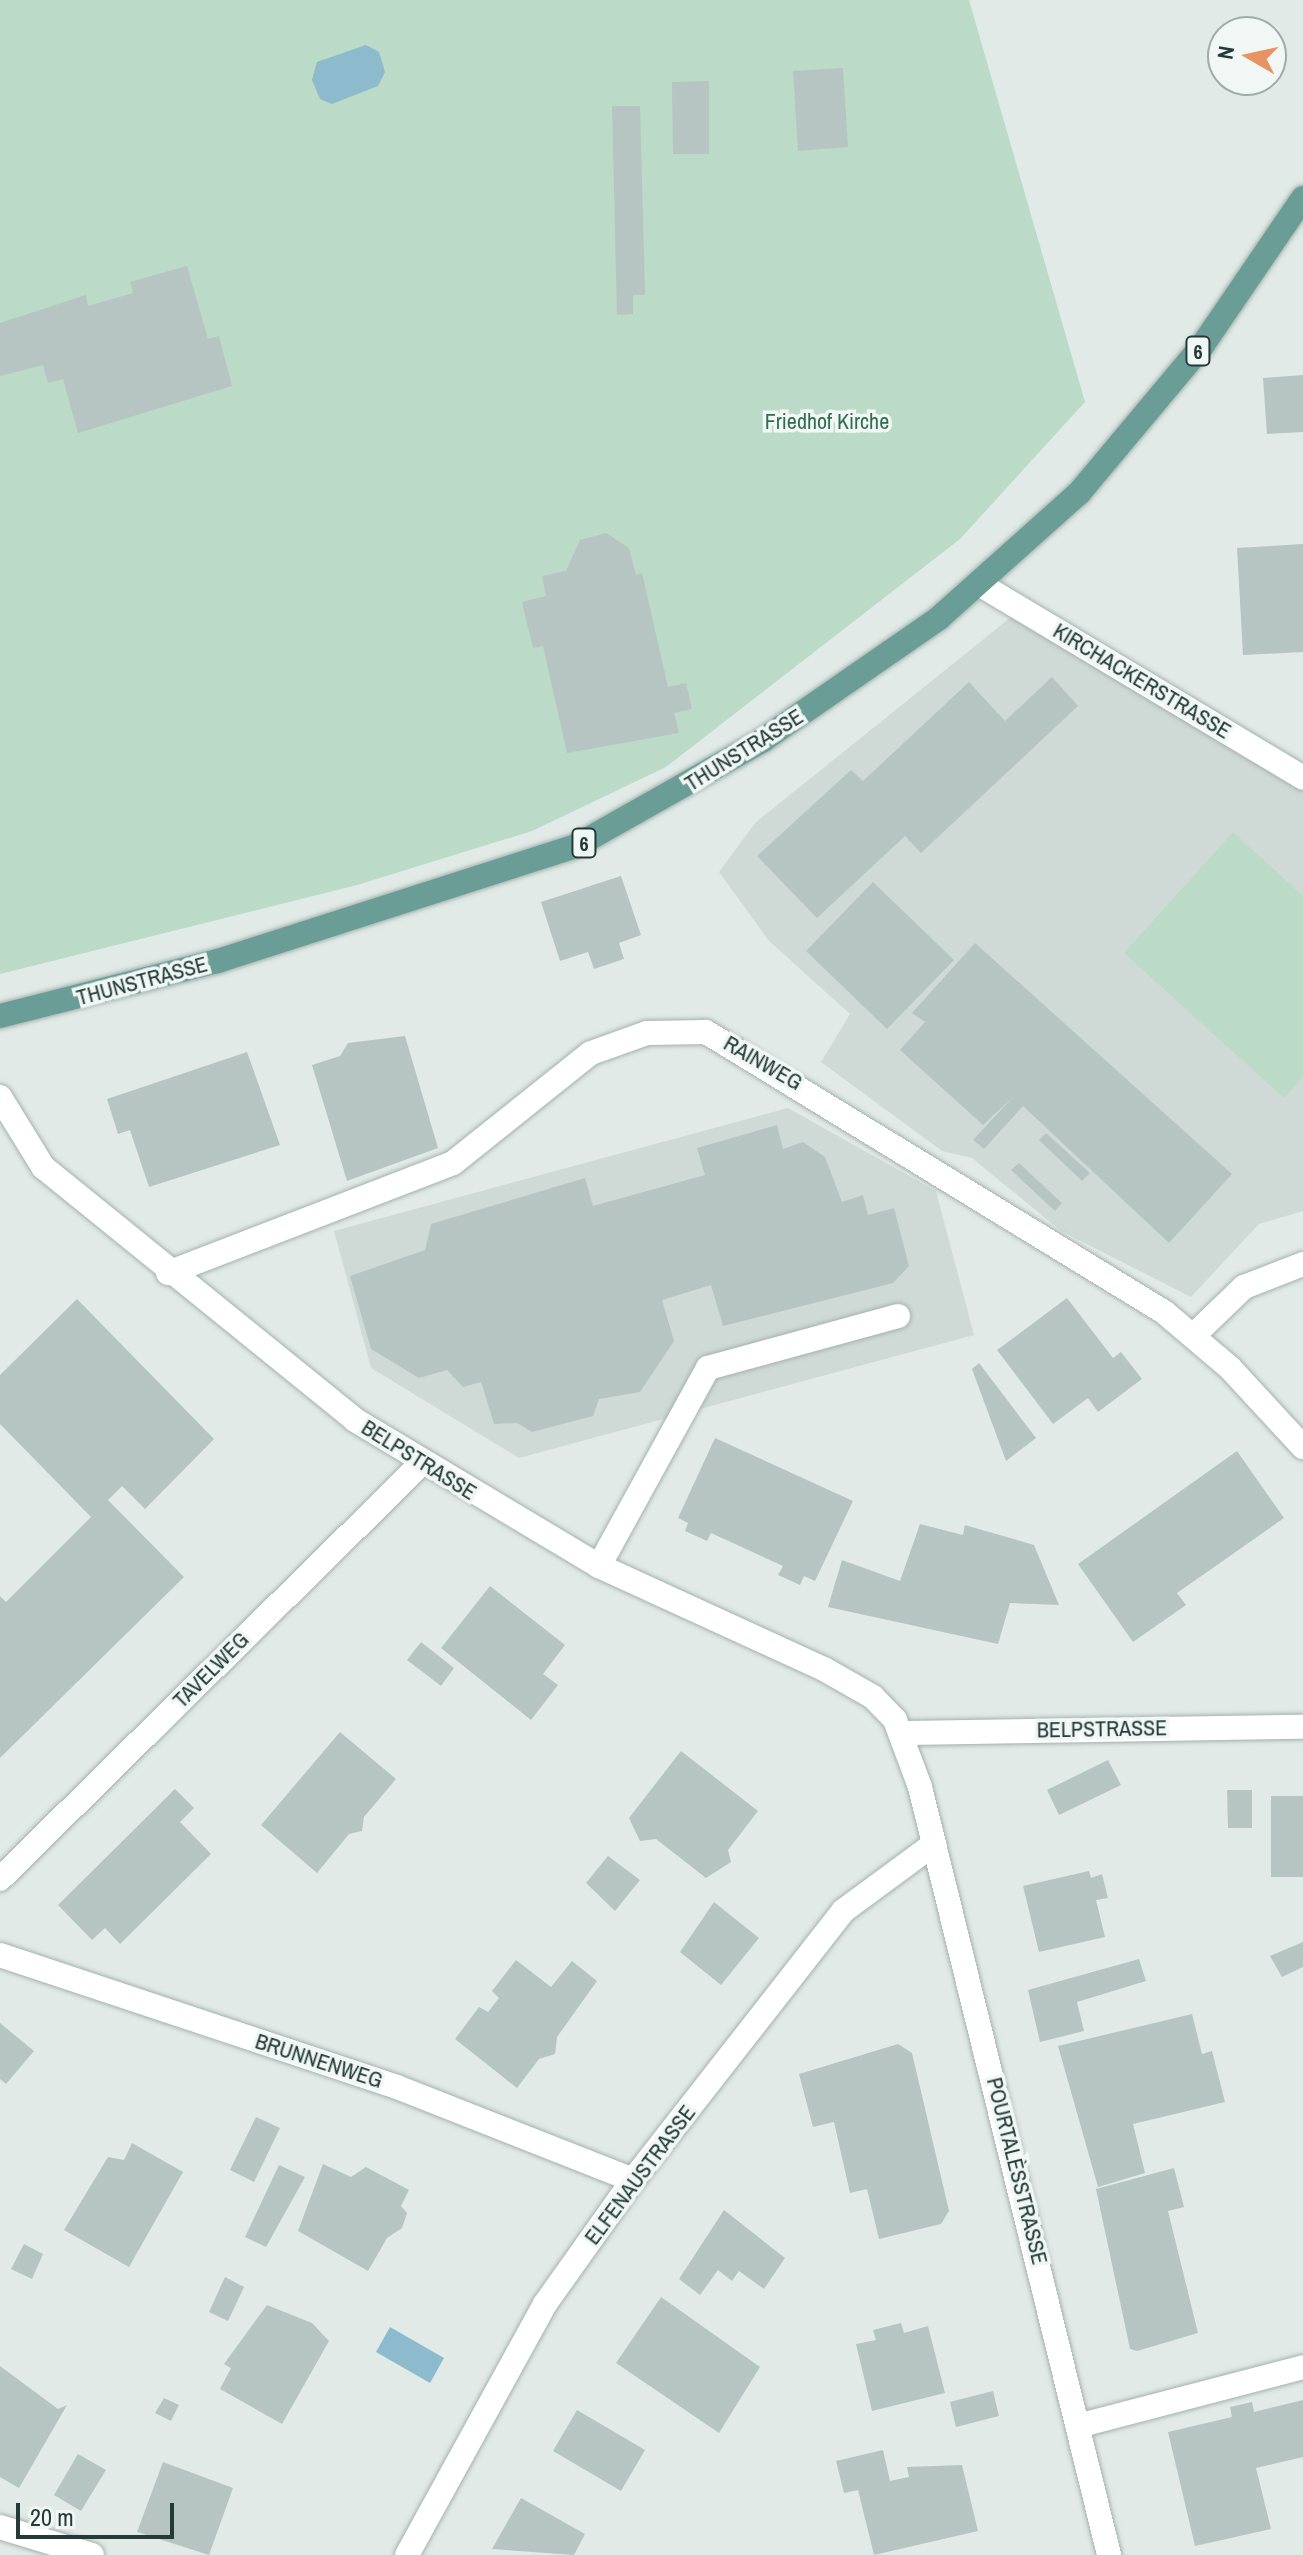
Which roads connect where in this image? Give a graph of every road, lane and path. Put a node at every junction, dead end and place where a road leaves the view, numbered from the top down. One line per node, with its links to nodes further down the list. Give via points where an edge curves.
1 (1303, 198): 2 (main road, THUNSTRASSE / 6, via 1141,424)
2 (981, 585): 3 (street, KIRCHACKERSTRASSE); 4 (main road, THUNSTRASSE / 6, via 763,740 576,846 218,961)
3 (1303, 778)
4 (0, 1016)
5 (0, 1097): 7 (street, BELPSTRASSE, via 43,1167)
6 (1303, 1264): 9 (street, via 1244,1287)
7 (168, 1273): 9 (street, RAINWEG, via 453,1163 541,1086 611,1045 678,1030 732,1043); 11 (street, BELPSTRASSE, via 299,1379)
8 (898, 1316): 12 (street, via 708,1368)
9 (1193, 1336): 10 (street, RAINWEG)
10 (1303, 1447)
11 (423, 1462): 12 (street, BELPSTRASSE); 17 (street, TAVELWEG)
12 (599, 1566): 14 (street, BELPSTRASSE, via 824,1669 873,1697)
13 (1303, 1727): 14 (street, BELPSTRASSE)
14 (902, 1733): 15 (street, BELPSTRASSE)
15 (920, 1787): 16 (street, POURTALÈSSTRASSE)
16 (934, 1844): 19 (street, ELFENAUSTRASSE, via 843,1911); 21 (street, POURTALÈSSTRASSE)
17 (0, 1879)
18 (0, 1955): 19 (street, BRUNNENWEG, via 397,2087)
19 (633, 2180): 24 (street, ELFENAUSTRASSE, via 545,2304)
20 (1303, 2367): 21 (street)
21 (1081, 2425): 25 (street, POURTALÈSSTRASSE)
22 (0, 2527): 23 (street)
23 (92, 2555)
24 (407, 2555)
25 (1109, 2555)

